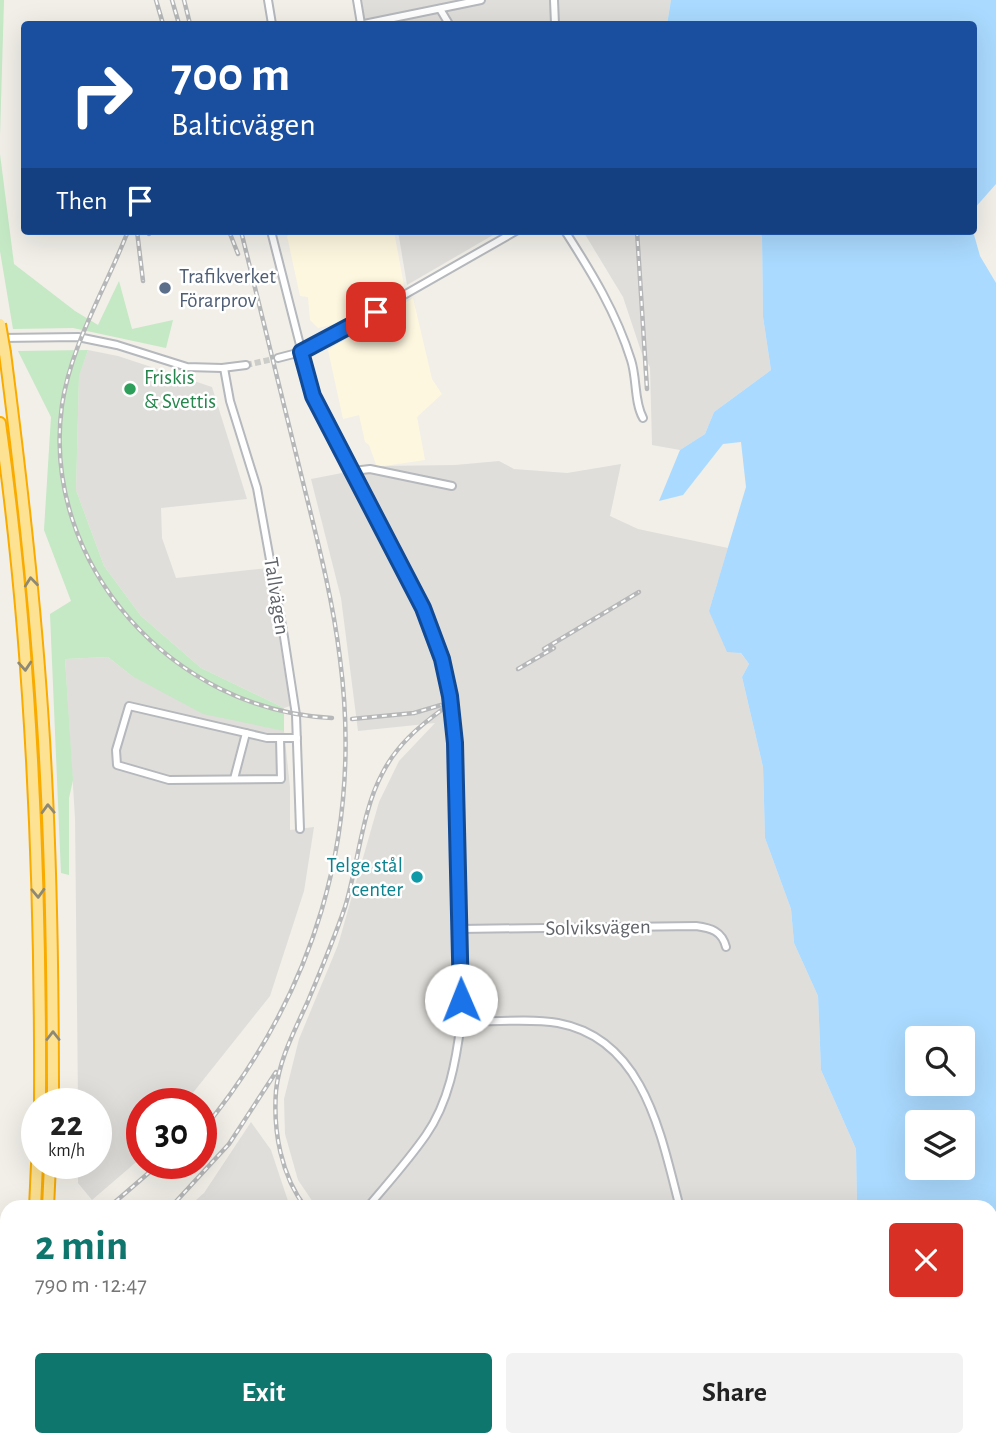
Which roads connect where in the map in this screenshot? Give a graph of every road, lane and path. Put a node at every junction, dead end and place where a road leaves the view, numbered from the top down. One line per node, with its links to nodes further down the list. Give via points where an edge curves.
1 (268, 0): 6 (street)
2 (357, 0): 7 (street)
3 (481, 0): 5 (street)
4 (554, 0): 10 (street)
5 (440, 9): 8 (street); 9 (street)
6 (272, 21)
7 (361, 21)
8 (378, 21)
9 (447, 21)
10 (555, 21)
11 (272, 235): 16 (street)
12 (509, 235): 16 (street)
13 (567, 235): 20 (street, via 617,317)
14 (0, 324): 35 (highway, one-way to 14, bridge, via 46,774 34,608)
15 (0, 338): 19 (street, via 91,339 187,367)
16 (301, 352): 17 (street); 23 (street, via 313,396)
17 (278, 358)
18 (246, 365): 19 (street)
19 (224, 368): 28 (street, Tallvägen, via 266,532)
20 (643, 418)
21 (0, 423): 25 (highway)
22 (0, 457): 25 (highway)
23 (353, 471): 24 (street, via 370,469); 31 (street, via 423,608 442,659 455,743)
24 (452, 486)
25 (7, 488): 34 (highway, one-way to 34, via 33,775)
26 (246, 733): 27 (street); 29 (street); 29 (street, via 129,706 116,750 117,765 169,780)
27 (281, 738): 28 (street); 29 (street, via 281,779)
28 (297, 738): 30 (street, Tallvägen)
29 (234, 779)
30 (300, 829)
31 (460, 929): 32 (street, Solviksvägen, via 696,926 712,928); 33 (street)
32 (726, 947)
33 (461, 1021): 40 (street, via 455,1066 427,1134); 41 (street, via 555,1023 603,1041 623,1059 647,1096)
34 (40, 1088)
35 (53, 1088)
36 (36, 1179): 38 (highway)
37 (49, 1179): 39 (highway)
38 (35, 1200)
39 (48, 1200)
40 (373, 1200)
41 (678, 1200)

